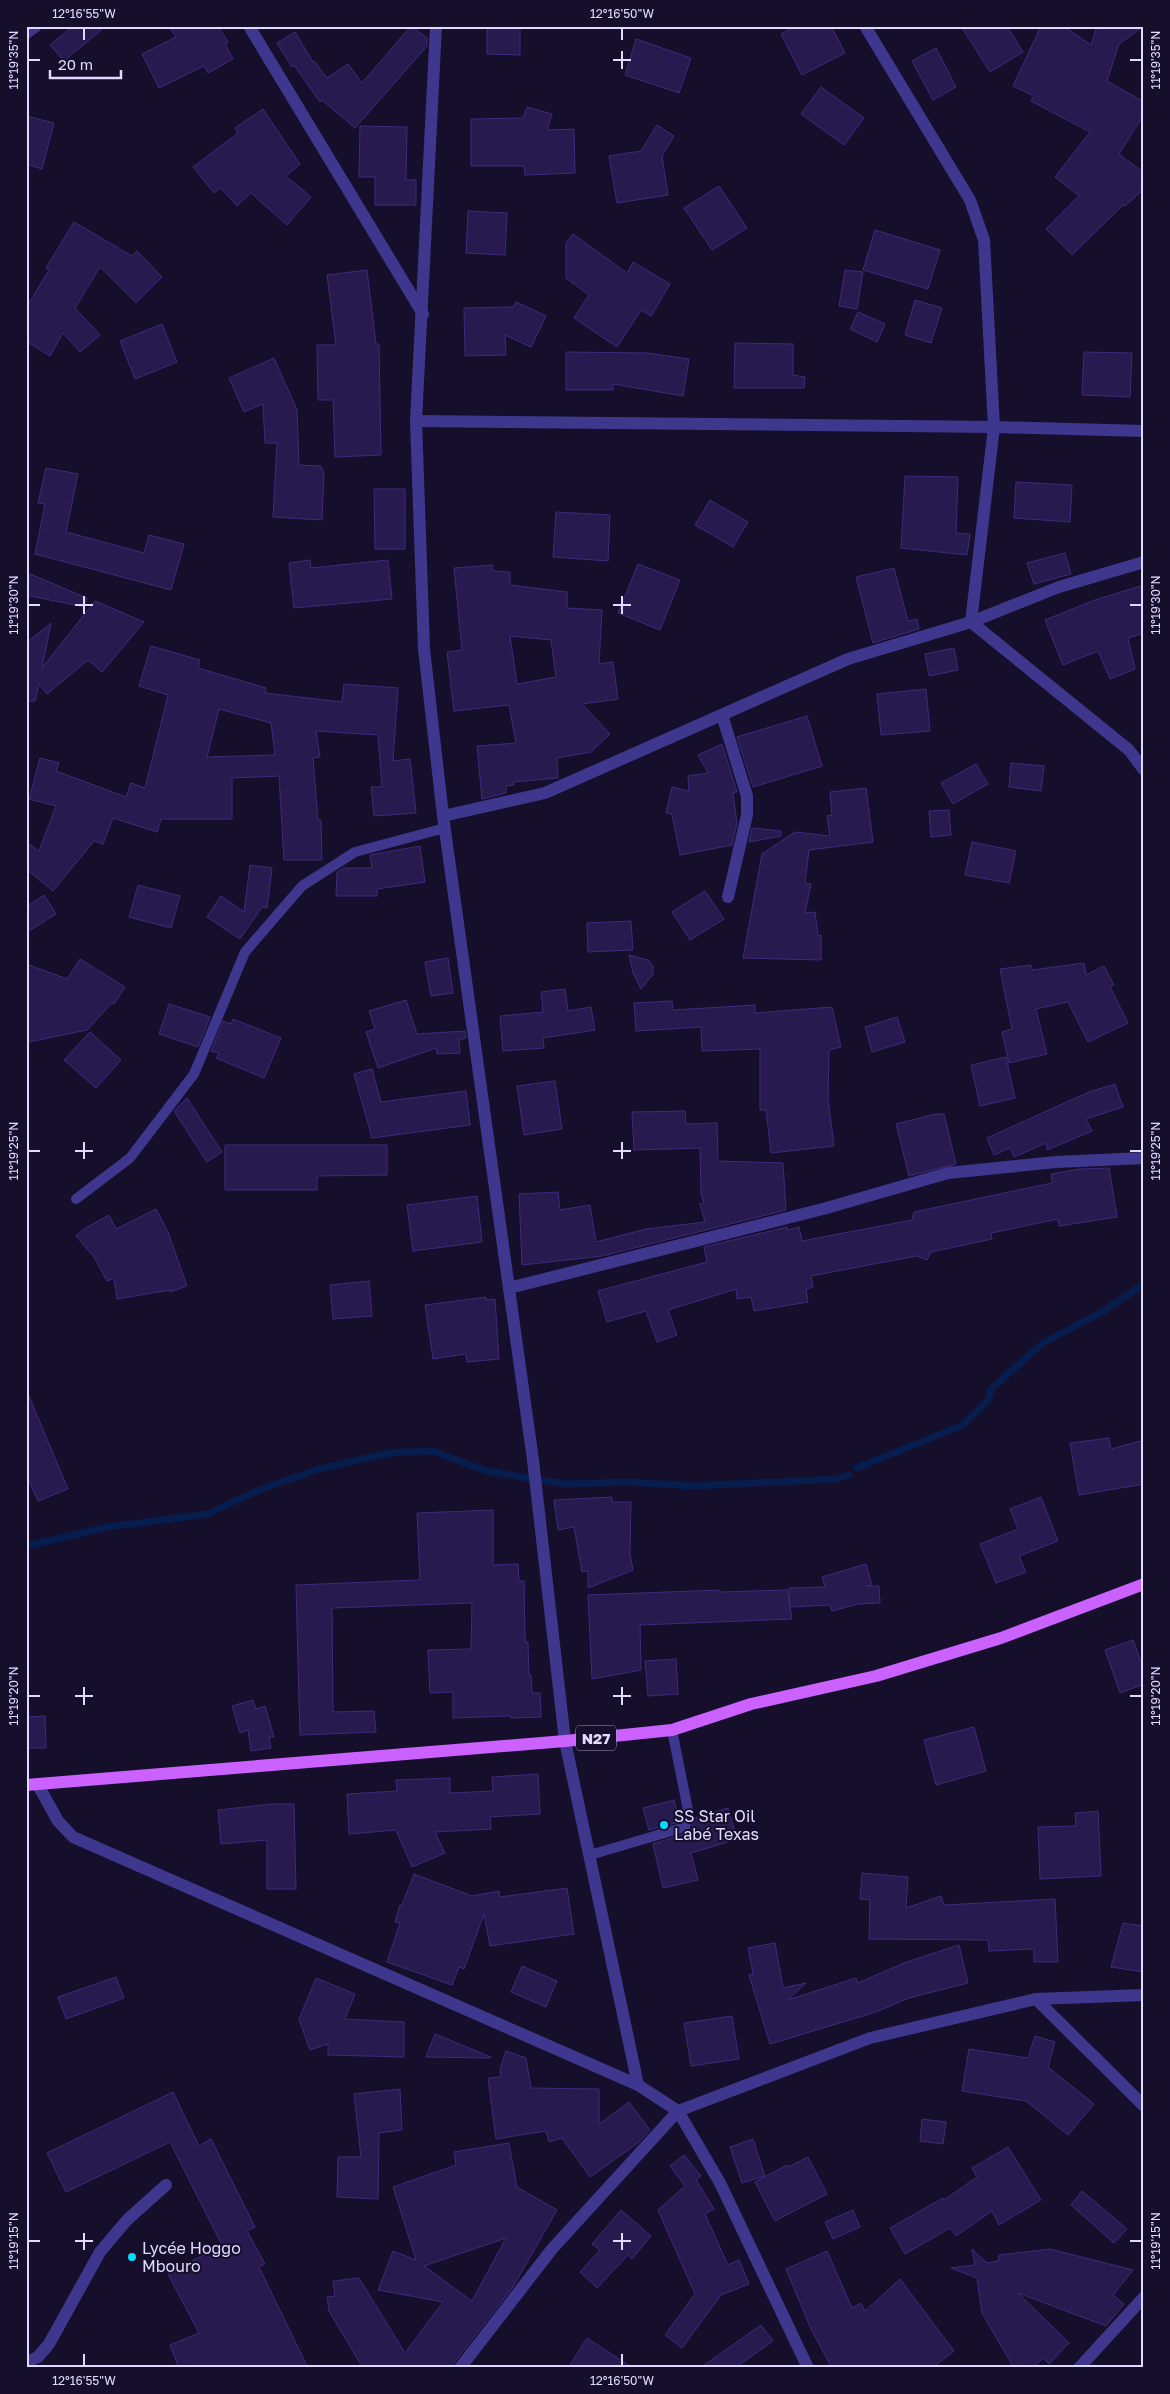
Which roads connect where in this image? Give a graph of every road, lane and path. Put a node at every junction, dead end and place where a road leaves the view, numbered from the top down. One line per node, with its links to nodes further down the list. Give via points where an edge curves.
1 (36, 26): 5 (street)
2 (249, 26): 6 (street)
3 (436, 26): 6 (street)
4 (866, 26): 8 (street, via 970,200 984,240)
5 (26, 33)
6 (423, 314): 7 (street)
7 (416, 421): 8 (street); 14 (street, via 424,649)
8 (994, 427): 9 (street); 11 (street)
9 (1144, 431)
10 (1144, 562): 11 (street, via 1059,587)
11 (971, 622): 12 (street, via 848,659); 13 (street, via 1129,750)
12 (722, 715): 14 (street, via 544,792); 15 (street, via 747,796 747,814)
13 (1144, 770)
14 (444, 822): 17 (lane, via 356,852 302,886 245,952 194,1074 130,1158); 18 (street)
15 (728, 897)
16 (1144, 1158): 18 (street, via 1056,1162 948,1173 823,1209)
17 (76, 1199)
18 (509, 1288): 21 (street)
19 (1144, 1584): 20 (main road, N27, via 1001,1638 876,1676 751,1704)
20 (672, 1730): 21 (main road, N27); 23 (lane, via 690,1815 685,1827)
21 (566, 1741): 22 (main road, N27); 23 (street)
22 (32, 1785): 26 (street, via 73,1837)
23 (590, 1855): 26 (street)
24 (1144, 1996): 25 (street)
25 (1036, 1999): 27 (street); 28 (street, via 870,2038)
26 (638, 2085): 28 (street)
27 (1144, 2106)
28 (678, 2111): 32 (street, via 552,2249); 33 (street, via 720,2183)
29 (166, 2184): 31 (street, via 127,2220 100,2252 49,2344 38,2356)
30 (1144, 2297): 34 (street)
31 (26, 2362)
32 (460, 2368)
33 (808, 2368)
34 (1078, 2368)

